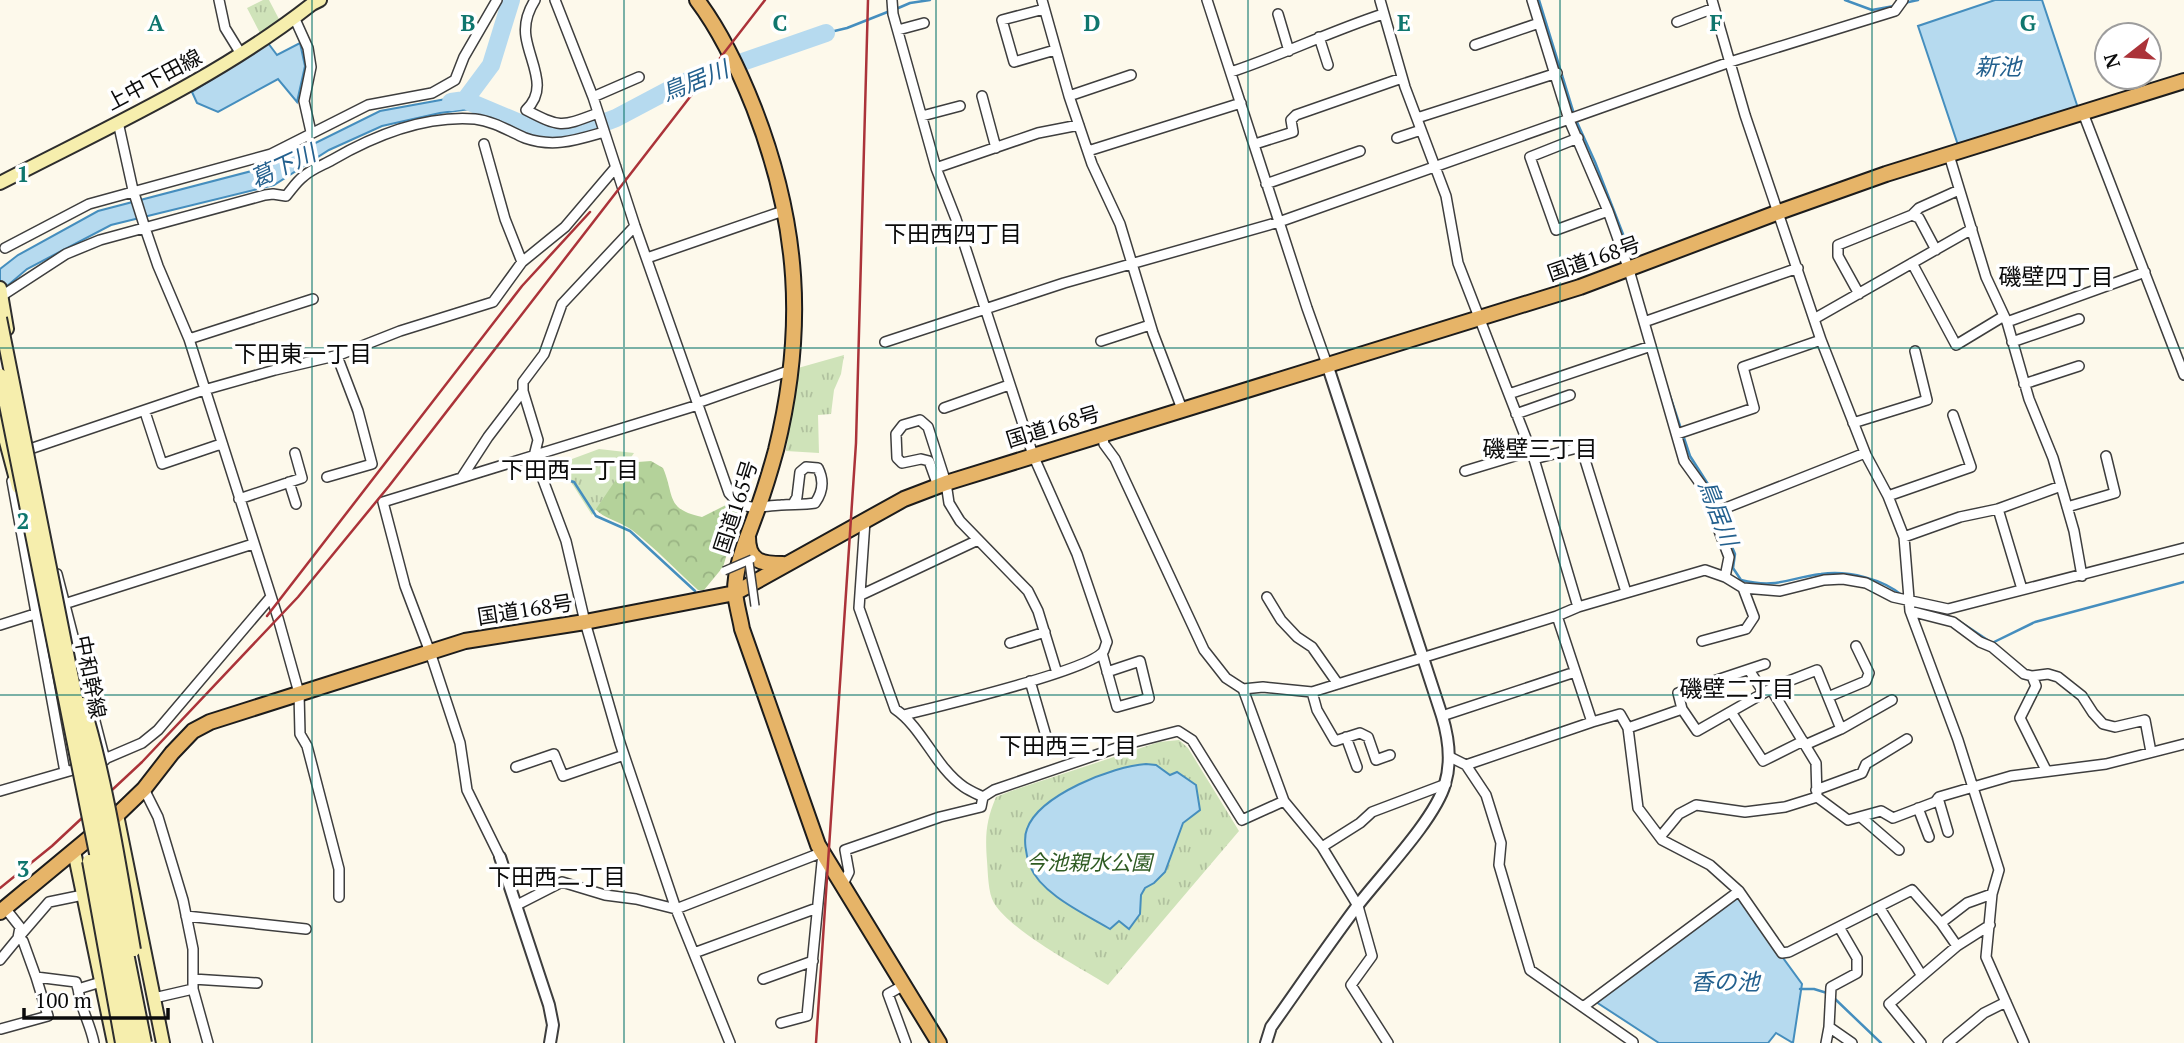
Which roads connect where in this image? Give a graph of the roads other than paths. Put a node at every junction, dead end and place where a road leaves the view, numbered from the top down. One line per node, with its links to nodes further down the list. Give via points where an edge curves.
1 (219, 0): 25 (street, via 225,28)
2 (320, 0): 16 (main road, 上中下田線)
3 (497, 0): 47 (street, via 455,80 432,93 368,105)
4 (535, 0): 39 (street, via 527,13 526,37 538,89 526,110 556,125)
5 (555, 0): 36 (street)
6 (697, 0): 64 (highway, 国道165号, via 744,84)
7 (1207, 0): 28 (street)
8 (1380, 0): 14 (street)
9 (1532, 0): 19 (street)
10 (1903, 0): 26 (street, via 1895,11)
11 (1043, 4): 23 (street); 23 (street, via 1002,20 1014,61)
12 (1713, 4): 17 (street); 26 (street)
13 (892, 6): 20 (street)
14 (1383, 14): 21 (street); 32 (street)
15 (1278, 15): 24 (street)
16 (294, 17): 25 (main road, 上中下田線); 47 (street, via 309,48 311,67 304,101)
17 (1676, 22)
18 (924, 23): 20 (street)
19 (1539, 23): 22 (street); 29 (street)
20 (898, 30): 41 (street)
21 (1319, 37): 24 (street); 27 (street)
22 (1475, 45)
23 (1055, 50): 35 (street)
24 (1289, 51): 28 (street)
25 (241, 54): 44 (main road, 上中下田線)
26 (1730, 62): 43 (street); 66 (street)
27 (1328, 65)
28 (1230, 72): 37 (street)
29 (1557, 73): 42 (street); 43 (street)
30 (1131, 75): 35 (street)
31 (639, 77): 36 (street)
32 (1402, 78): 42 (street); 52 (street, via 1293,116 1293,132)
33 (2184, 81): 40 (highway, 国道168号)
34 (982, 96): 53 (street)
35 (1069, 96): 45 (street)
36 (593, 97): 39 (street)
37 (1241, 103): 52 (street); 54 (street)
38 (960, 106): 41 (street)
39 (598, 113): 48 (street)
40 (2083, 113): 56 (highway, 国道168号); 80 (street)
41 (922, 116): 59 (street)
42 (1417, 118): 46 (street)
43 (1573, 119): 50 (street); 57 (street)
44 (118, 122): 60 (main road, 上中下田線); 62 (street)
45 (1079, 125): 53 (street); 54 (street)
46 (1421, 130): 49 (street); 57 (street)
47 (312, 132): 62 (street, via 271,154)
48 (604, 132): 58 (street); 70 (street, via 547,144 478,120 434,120 376,137 339,155 305,175 286,196 265,195)
49 (1397, 138)
50 (1578, 138): 65 (street); 65 (street, via 1530,157 1556,230)
51 (484, 144): 75 (street)
52 (1255, 144): 61 (street)
53 (996, 148): 59 (street)
54 (1088, 151): 77 (street)
55 (1360, 151): 61 (street)
56 (1949, 155): 63 (street); 66 (highway, 国道168号)
57 (1436, 166): 68 (street); 86 (street, via 1450,208 1458,262)
58 (616, 167): 69 (street); 75 (street, via 565,227)
59 (936, 168): 84 (street)
60 (0, 183)
61 (1266, 184): 68 (street)
62 (133, 190): 70 (street); 72 (street, via 89,204)
63 (1959, 190): 67 (street); 71 (street)
64 (786, 210): 74 (street); 102 (highway, 国道165号, via 794,283)
65 (1608, 211): 78 (street)
66 (1779, 212): 78 (highway, 国道168号); 79 (street)
67 (1912, 215): 73 (street, via 1919,218); 82 (street, via 1838,245 1838,256)
68 (1279, 222): 77 (street); 101 (street)
69 (635, 226): 74 (street); 108 (street, via 562,304 544,354 523,382)
70 (145, 228): 81 (street, via 66,254); 92 (street)
71 (1972, 229): 73 (street); 88 (street)
72 (5, 248)
73 (1936, 250): 76 (street)
74 (647, 258): 111 (street)
75 (522, 262): 99 (street, via 493,302)
76 (1912, 263): 82 (street); 88 (street, via 1956,345)
77 (1133, 265): 84 (street); 91 (street)
78 (1635, 268): 86 (highway, 国道168号); 90 (street)
79 (1798, 268): 87 (street); 90 (street)
80 (2145, 272): 88 (street); 103 (street)
81 (0, 294): 122 (main road)
82 (1859, 294): 87 (street)
83 (313, 299): 92 (street)
84 (985, 309): 95 (street); 106 (street)
85 (0, 318): 172 (main road, 中和幹線, bridge)
86 (1479, 319): 101 (highway, 国道168号); 109 (street)
87 (1814, 319): 93 (street)
88 (2005, 319): 96 (street)
89 (2079, 319): 96 (street)
90 (1644, 322): 97 (street)
91 (1150, 325): 94 (street); 113 (street)
92 (189, 338): 107 (street)
93 (1821, 340): 118 (street); 120 (street, via 1743,367 1754,408)
94 (1101, 341)
95 (884, 342)
96 (2012, 342): 105 (street)
97 (1651, 346): 109 (street); 120 (street)
98 (1915, 351): 118 (street, via 1927,400)
99 (337, 356): 107 (street); 131 (street, via 372,464)
100 (2079, 366): 105 (street)
101 (1328, 367): 113 (highway, 国道168号); 176 (street)
102 (791, 370): 111 (street); 141 (highway, 国道165号, via 775,454)
103 (2184, 375)
104 (0, 376): 172 (main road, 中和幹線, bridge)
105 (2024, 384): 135 (street)
106 (1009, 385): 112 (street); 126 (street)
107 (204, 390): 114 (street); 121 (street)
108 (523, 391): 128 (street, via 538,440); 132 (street)
109 (1508, 394): 115 (street)
110 (1570, 396): 115 (street)
111 (698, 404): 128 (street); 141 (street, via 729,493 736,501)
112 (944, 408)
113 (1182, 409): 119 (highway, 国道168号)
114 (145, 412): 121 (street, via 162,464); 122 (street)
115 (1516, 414): 127 (street)
116 (1952, 415): 136 (street, via 1971,467)
117 (0, 419): 123 (main road)
118 (1853, 423): 125 (street)
119 (1102, 433): 126 (highway, 国道168号); 186 (street, via 1203,650 1226,678)
120 (1676, 434): 143 (street, via 1684,461 1702,486)
121 (221, 444): 137 (street)
122 (27, 450): 164 (main road)
123 (4, 453): 164 (main road, via 31,529)
124 (295, 453): 133 (street, via 302,478)
125 (1865, 453): 136 (street); 143 (street)
126 (1033, 455): 134 (highway, 国道168号); 175 (street, via 1077,554 1107,642)
127 (1532, 455): 130 (street); 156 (street, via 1581,447); 163 (street)
128 (534, 456): 132 (street); 167 (street, via 566,541)
129 (2106, 456): 140 (street, via 2115,493)
130 (1465, 471)
131 (327, 477)
132 (462, 477): 174 (street, via 383,502 405,586)
133 (289, 482): 137 (street); 138 (street)
134 (942, 485): 134 (street, via 929,461 907,464 897,458 896,434 903,425 920,421 928,427); 144 (highway, 国道168号); 147 (street, via 960,521)
135 (2061, 486): 140 (street); 142 (street)
136 (1888, 496): 146 (street)
137 (239, 499): 148 (street)
138 (296, 504)
139 (793, 504): 139 (street, via 800,472 806,467 818,468 821,494 815,503); 141 (street)
140 (2067, 507): 152 (street)
141 (758, 509): 145 (highway, 国道165号)
142 (1998, 509): 146 (street); 155 (street)
143 (1713, 513): 153 (street, via 1729,557)
144 (865, 521): 150 (highway, 国道168号); 158 (street)
145 (748, 536): 150 (highway, via 756,560); 157 (highway, 国道165号, via 738,563)
146 (1904, 537): 161 (street)
147 (978, 540): 158 (street); 169 (street, via 1028,592)
148 (253, 544): 160 (street); 164 (street)
149 (2184, 548): 152 (street)
150 (785, 564): 157 (highway, 国道168号)
151 (724, 571): 162 (street, bridge, via 751,560)
152 (2082, 576): 155 (street)
153 (1725, 577): 154 (street); 156 (street, via 1704,570)
154 (1743, 588): 161 (street, via 1780,591 1843,579); 170 (street, via 1754,618 1746,629)
155 (2022, 589): 161 (street, via 1948,609)
156 (1626, 592): 163 (street)
157 (735, 593): 167 (highway, 国道168号); 232 (highway, 国道165号, via 742,629)
158 (861, 595): 194 (street, via 863,621 895,709)
159 (1267, 597): 185 (street, via 1281,620 1312,647)
160 (270, 598): 189 (street); 209 (street, via 158,730)
161 (1909, 600): 165 (street)
162 (755, 606)
163 (1578, 607): 166 (street)
164 (50, 609): 168 (street); 183 (main road); 199 (main road); 209 (street); 214 (street)
165 (1910, 611): 182 (street, via 1953,622); 216 (street)
166 (1557, 616): 176 (street); 180 (street)
167 (585, 622): 174 (highway, 国道168号, via 465,641); 206 (street)
168 (0, 625)
169 (1045, 632): 171 (street); 181 (street)
170 (1702, 641)
171 (1010, 643)
172 (59, 645): 272 (main road, bridge, via 62,723); 273 (main road, 中和幹線, bridge); 274 (main road, 中和幹線, bridge)
173 (1856, 646): 190 (street, via 1869,673 1866,681)
174 (430, 652): 189 (highway, 国道168号); 233 (street, via 460,743 467,790)
175 (1102, 653): 179 (street); 181 (street)
176 (1423, 658): 185 (street); 195 (street)
177 (1765, 664): 178 (street)
178 (1749, 670): 187 (street); 192 (street, via 1678,693)
179 (1107, 672): 179 (street, via 1140,661 1149,698 1117,707)
180 (1576, 672): 195 (street); 196 (street)
181 (1057, 673): 184 (street)
182 (2032, 676): 205 (street, via 2048,674 2067,682 2103,723 2115,727 2145,720); 213 (street, via 2036,686 2020,718)
183 (62, 678)
184 (1030, 681): 194 (street); 200 (street)
185 (1338, 684): 188 (street)
186 (1243, 689): 188 (street); 222 (street)
187 (1767, 691): 190 (street, via 1817,670); 193 (street); 203 (street)
188 (1312, 692): 201 (street, via 1335,741)
189 (299, 693): 217 (highway, 国道168号, via 193,731); 238 (street, via 300,734 339,869)
190 (1828, 697): 198 (street)
191 (1892, 700): 198 (street)
192 (1682, 709): 193 (street, via 1698,731); 197 (street)
193 (1731, 712): 203 (street, via 1763,761)
194 (904, 715): 220 (street, via 963,786)
195 (1442, 716): 208 (street)
196 (1592, 722): 197 (street, via 1620,714); 210 (street)
197 (1628, 728): 227 (street, via 1638,808)
198 (1841, 729): 203 (street)
199 (78, 732)
200 (1046, 736)
201 (1346, 737): 207 (street, via 1360,733 1368,737 1376,760); 212 (street)
202 (1907, 739): 219 (street, via 1866,764 1862,773)
203 (1804, 743): 219 (street, via 1816,763)
204 (2184, 744): 205 (street)
205 (2151, 752): 213 (street, via 2106,764)
206 (624, 755): 211 (street, via 563,776 554,754); 243 (street)
207 (1390, 755)
208 (1450, 757): 210 (street); 215 (street)
209 (105, 760): 214 (street)
210 (1466, 765): 265 (street, via 1486,795 1502,843 1499,865 1530,970)
211 (516, 767)
212 (1357, 767)
213 (2046, 770): 216 (street)
214 (65, 772): 218 (street)
215 (1446, 784): 229 (street, via 1372,812); 240 (street, via 1430,814)
216 (1972, 786): 221 (street); 236 (street, via 1999,870)
217 (145, 789): 224 (highway, 国道168号); 245 (street, via 158,817)
218 (0, 791)
219 (1817, 793): 225 (street, via 1848,820); 227 (street, via 1785,807 1745,812 1696,805 1679,814)
220 (983, 797): 222 (street, via 1131,743 1178,731 1192,740 1242,820); 234 (street, via 981,807 845,850 849,872)
221 (1938, 798): 223 (street); 226 (street)
222 (1284, 801): 229 (street)
223 (1918, 808): 225 (street, via 1893,818 1881,811); 228 (street)
224 (117, 815): 231 (highway, 国道168号); 263 (main road)
225 (1862, 817): 230 (street)
226 (1948, 832)
227 (1660, 837): 235 (street, via 1710,864)
228 (1929, 837)
229 (1322, 847): 240 (street)
230 (1899, 850)
231 (74, 851): 237 (main road); 244 (highway, 国道168号)
232 (823, 852): 234 (highway, 国道165号); 242 (street); 243 (street)
233 (500, 857): 239 (street)
234 (843, 884): 261 (highway, 国道165号)
235 (1739, 891): 248 (street, via 1782,953); 265 (street)
236 (1992, 894): 246 (street, via 1967,903); 247 (street)
237 (83, 895): 250 (street, via 49,902); 258 (main road)
238 (339, 897)
239 (517, 905): 243 (street, via 562,882); 277 (street, via 550,1005)
240 (1358, 906): 281 (street, via 1271,1027); 282 (street, via 1373,956 1351,985)
241 (1879, 907): 246 (street, via 1912,890); 248 (street); 255 (street)
242 (817, 908): 252 (street); 254 (street)
243 (676, 909): 252 (street)
244 (3, 910): 250 (street, via 20,927)
245 (186, 916): 249 (street); 260 (street)
246 (1941, 923): 251 (street)
247 (1990, 925): 251 (street); 264 (street, via 1986,957)
248 (1839, 927): 267 (street, via 1857,958 1857,973 1831,987)
249 (306, 929)
250 (18, 938): 253 (street); 256 (street)
251 (1956, 946): 255 (street)
252 (694, 953): 278 (street)
253 (0, 960)
254 (813, 961): 257 (street); 266 (street, via 807,1016)
255 (1922, 976): 285 (street, via 1889,1003)
256 (36, 977): 262 (street, via 76,982); 268 (street, via 48,1016)
257 (763, 979)
258 (101, 982): 262 (street); 271 (main road)
259 (257, 983): 260 (street)
260 (193, 984): 263 (street); 276 (street)
261 (904, 985): 279 (street, via 888,994); 280 (highway, 国道165号)
262 (78, 989): 270 (street)
263 (154, 998): 275 (main road)
264 (2007, 1002): 286 (street, via 1984,1013); 287 (street)
265 (1583, 1007): 269 (street)
266 (781, 1023)
267 (1829, 1027): 283 (street); 284 (street)
268 (1, 1029)
269 (1633, 1042)
270 (94, 1043)
271 (114, 1043)
272 (123, 1043): 274 (main road, via 125,995 118,936)
273 (134, 1043)
274 (148, 1043)
275 (163, 1043)
276 (208, 1043)
277 (550, 1043)
278 (730, 1043)
279 (906, 1043)
280 (939, 1043)
281 (1266, 1043)
282 (1388, 1043)
283 (1826, 1043)
284 (1853, 1043)
285 (1921, 1043)
286 (1948, 1043)
287 (2024, 1043)

